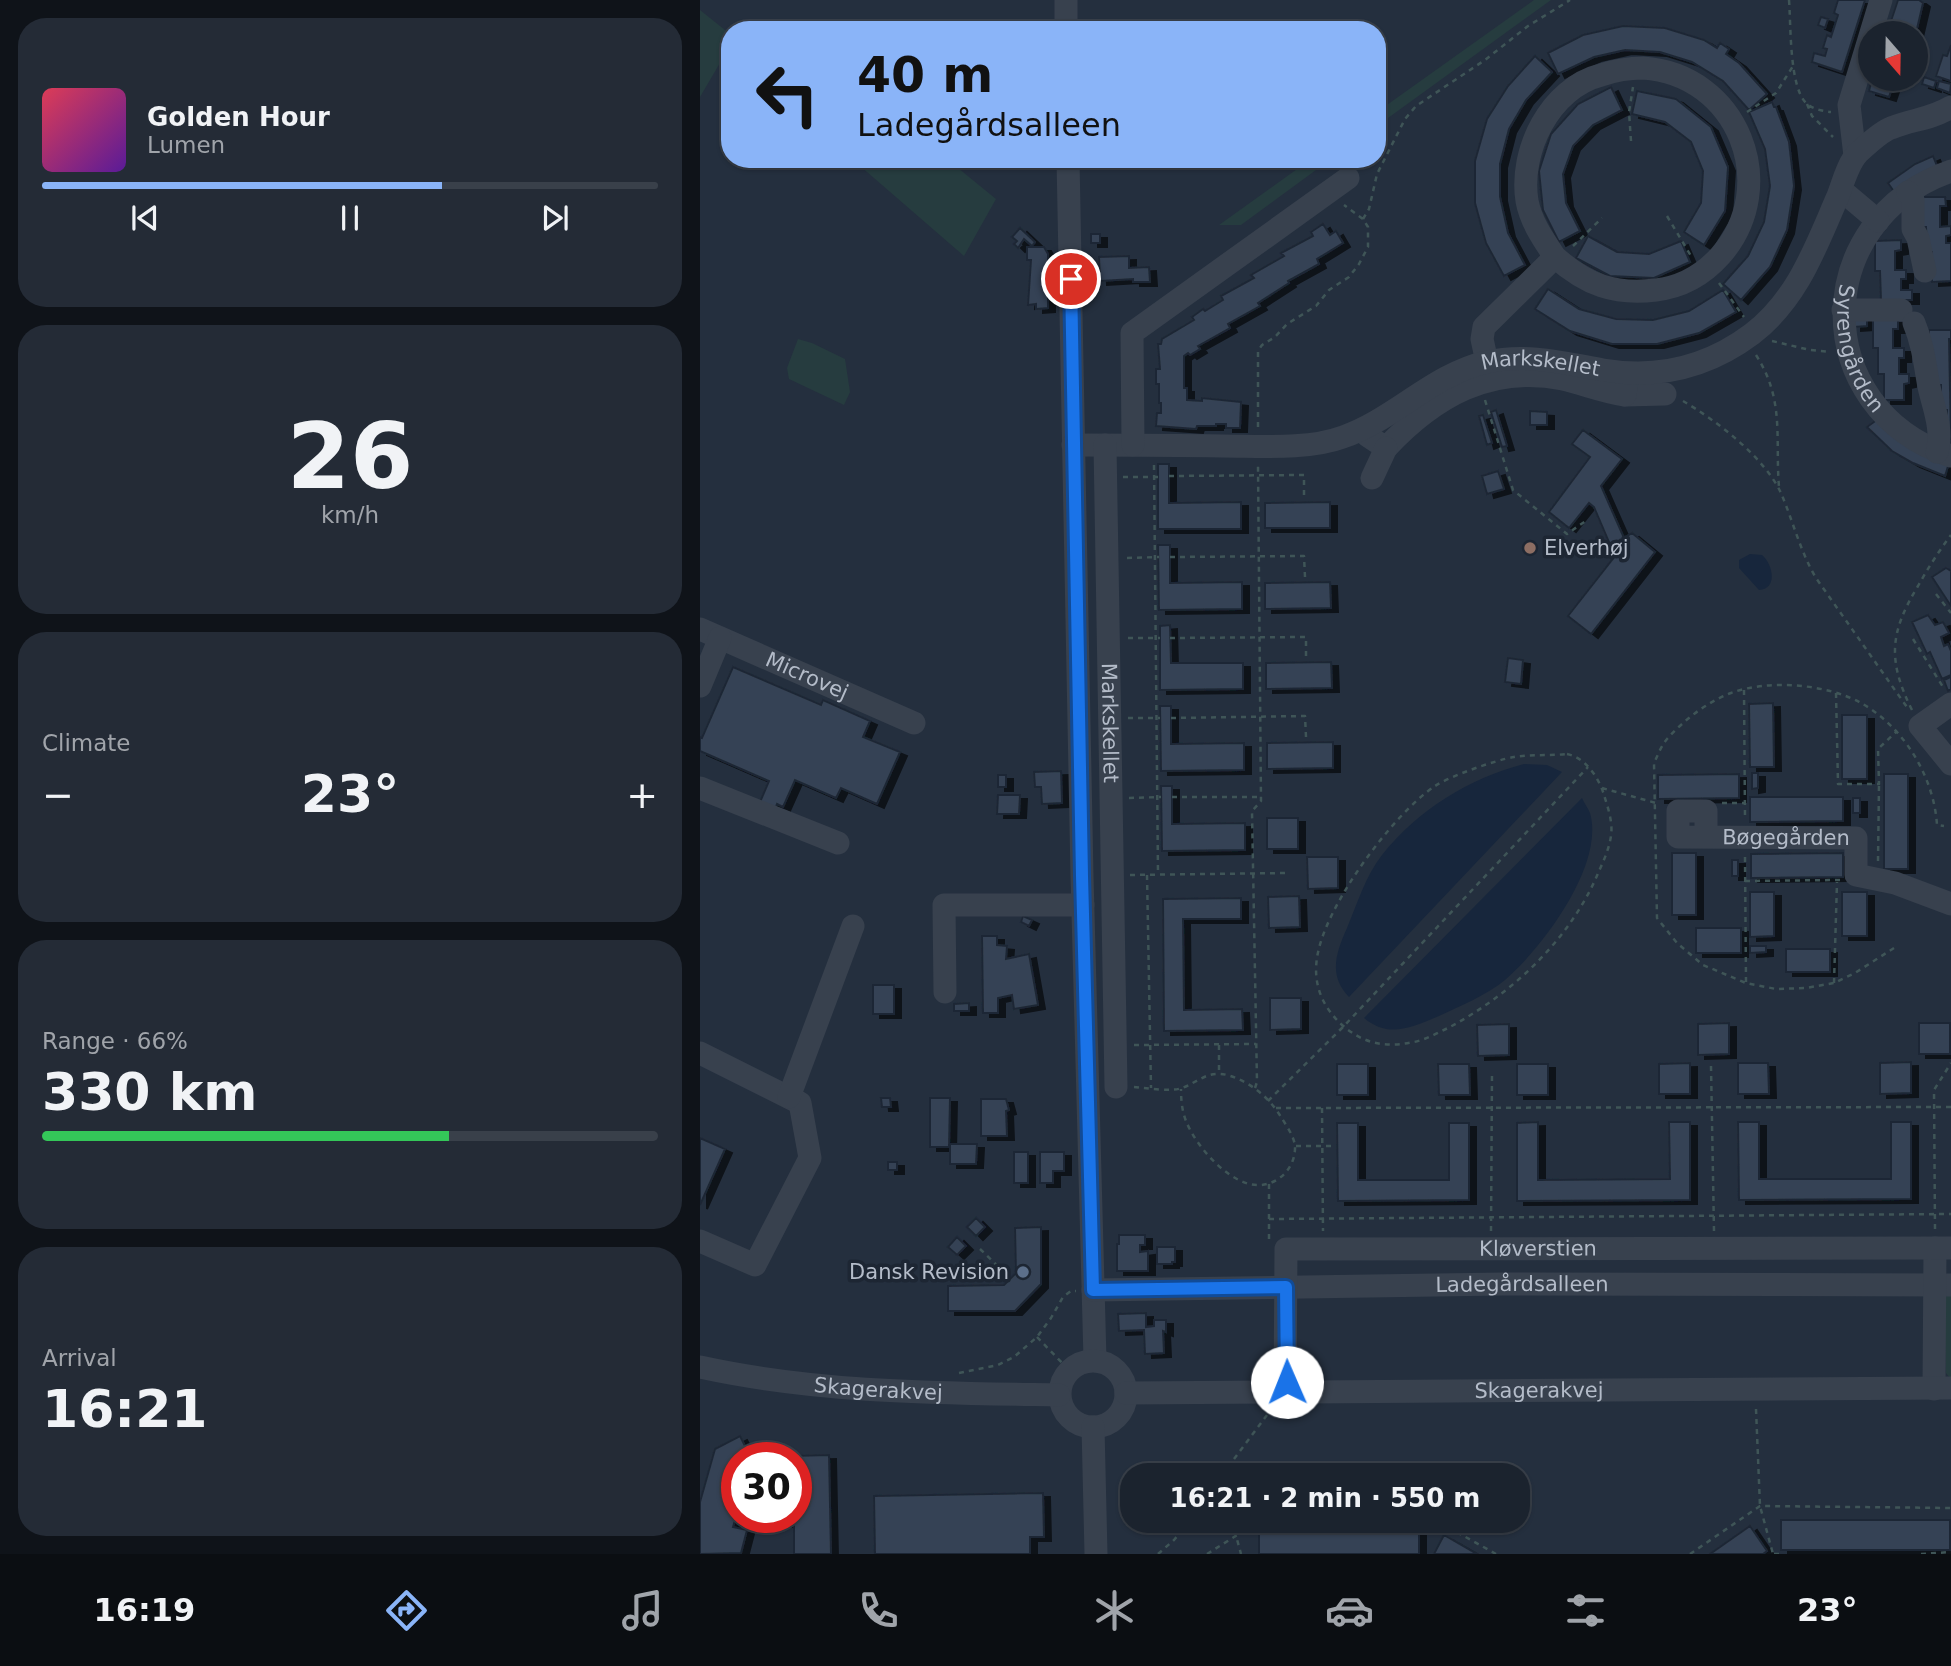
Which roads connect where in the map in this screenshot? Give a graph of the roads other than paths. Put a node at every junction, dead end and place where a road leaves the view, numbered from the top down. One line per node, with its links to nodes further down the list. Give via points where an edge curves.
1 (1066, 0): 3 (street)
2 (1881, 0): 5 (street, via 1851,93)
3 (1066, 21)
4 (1951, 107): 6 (street, via 1926,120)
5 (1850, 118): 6 (street); 7 (street)
6 (1889, 128): 7 (street)
7 (1855, 156): 11 (street, Markskellet)
8 (1068, 168): 21 (street)
9 (1951, 171): 12 (street, Syrengården)
10 (1339, 184): 23 (street, via 1132,333)
11 (1840, 192): 13 (street); 18 (street, Markskellet, via 1796,286 1769,319 1722,353)
12 (1908, 192): 13 (street, Syrengården); 15 (street)
13 (1878, 221): 16 (street, Syrengården, via 1851,268)
14 (1556, 259): 14 (street, via 1535,228 1527,200 1529,152 1546,116 1570,90 1599,75 1642,68 1681,76 1712,96 1745,145 1750,181 1744,217 1731,244 1704,272 1670,288 1633,293 1600,286); 17 (street, via 1484,327)
15 (1925, 271)
16 (1843, 310): 25 (street, Syrengården, via 1847,348 1876,407 1910,438); 25 (street, Syrengården, via 1907,316 1922,342)
17 (1483, 373): 18 (street, Markskellet, via 1517,358 1546,359); 20 (street, Markskellet, via 1442,379); 24 (street, via 1419,415)
18 (1627, 384): 19 (street)
19 (1665, 394)
20 (1364, 430): 23 (street, Markskellet, via 1318,443); 24 (street)
21 (1073, 445): 22 (street, Markskellet); 35 (street)
22 (1105, 445): 23 (street, Markskellet); 36 (street, Markskellet)
23 (1143, 445)
24 (1386, 448): 26 (street)
25 (1944, 454)
26 (1372, 478)
27 (710, 633): 28 (street); 30 (street, Microvej)
28 (700, 686)
29 (1948, 697): 31 (street, via 1920,726)
30 (914, 723)
31 (1951, 764)
32 (700, 788): 34 (street)
33 (1706, 836): 37 (street, Bøgegården, via 1856,838 1857,878)
34 (838, 843)
35 (1082, 876): 36 (street); 38 (street)
36 (1112, 876): 42 (street, Markskellet)
37 (1951, 904)
38 (1083, 905): 40 (street, via 944,905); 48 (street)
39 (853, 926): 43 (street)
40 (945, 992)
41 (700, 1053): 43 (street)
42 (1116, 1087)
43 (789, 1097): 44 (street, via 800,1103 810,1158 755,1265)
44 (700, 1241)
45 (1943, 1248): 46 (street); 47 (street, Kløverstien, via 1286,1249)
46 (1943, 1285): 47 (street, Ladegårdsalleen); 51 (street)
47 (1286, 1287): 48 (street, Ladegårdsalleen); 53 (street, Kløverstien)
48 (1093, 1290): 49 (street)
49 (1095, 1360): 52 (street, via 1117,1371); 54 (street, via 1069,1370)
50 (700, 1367): 54 (street, Skagerakvej, via 839,1388)
51 (1943, 1388): 53 (street, Skagerakvej)
52 (1126, 1393): 53 (street, Skagerakvej); 55 (street, via 1116,1417)
53 (1277, 1393)
54 (1059, 1395): 55 (street, via 1070,1418)
55 (1093, 1427): 56 (street)
56 (1096, 1554)

